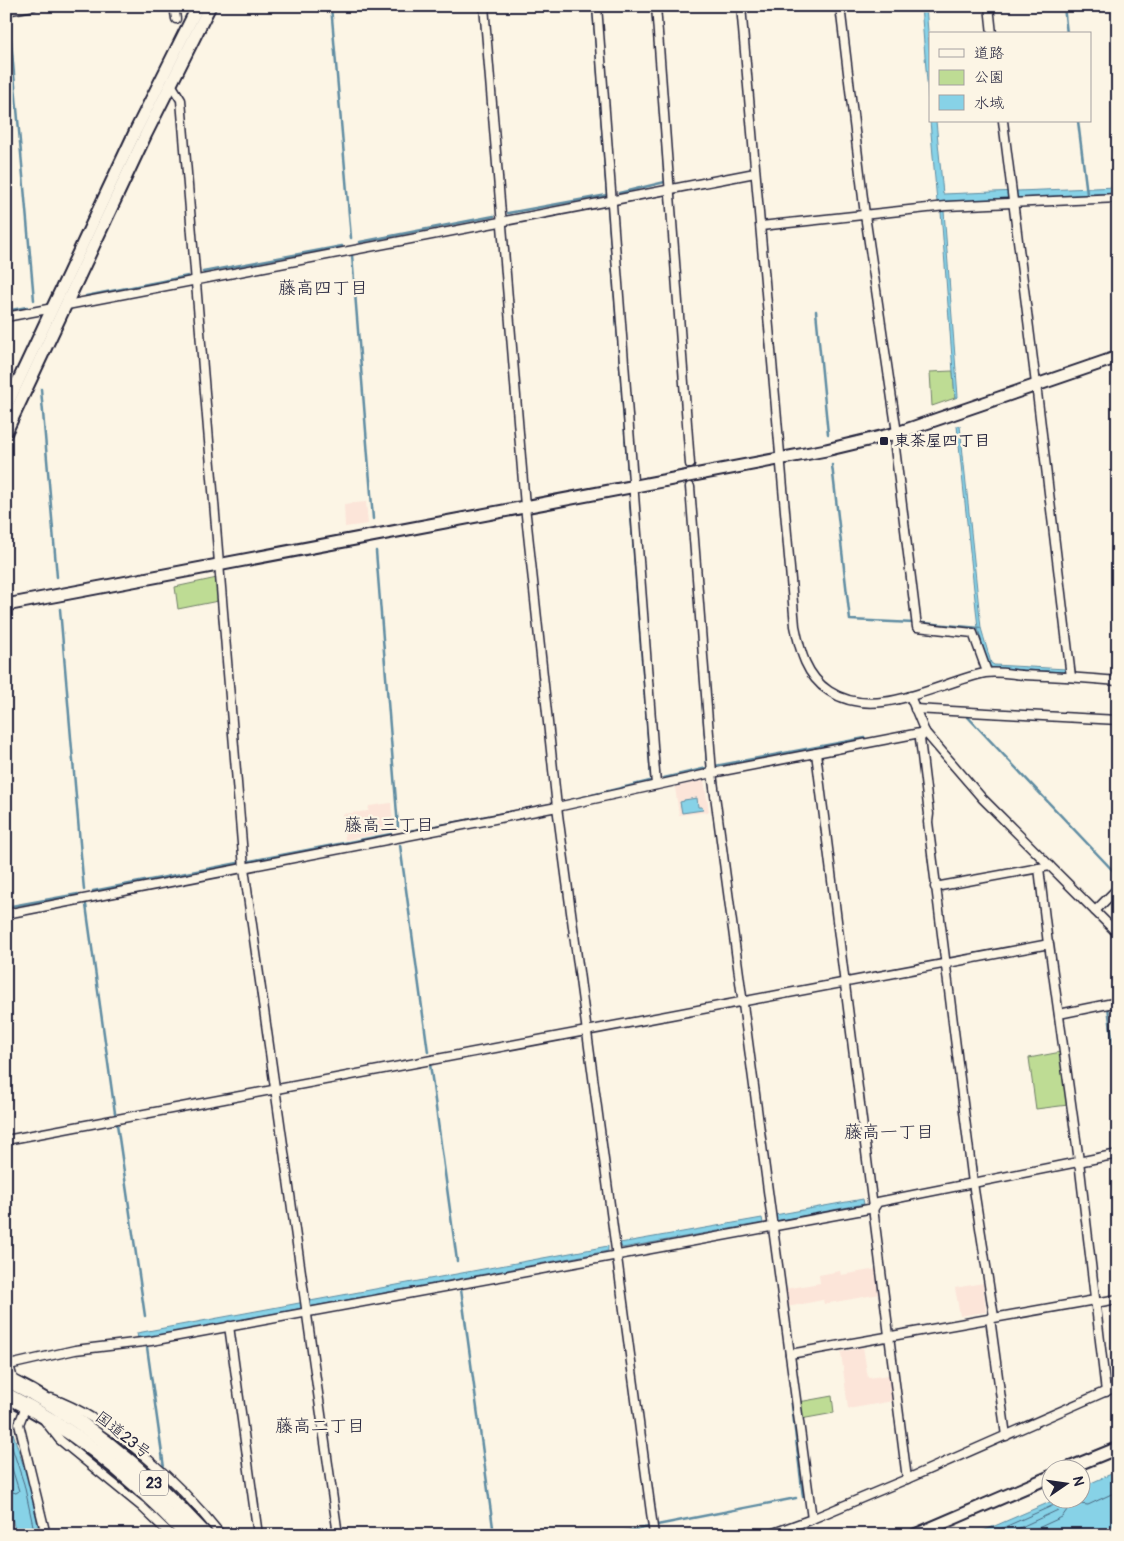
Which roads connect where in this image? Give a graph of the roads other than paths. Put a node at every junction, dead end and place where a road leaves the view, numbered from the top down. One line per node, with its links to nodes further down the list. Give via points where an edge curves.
1 (33, 6): 11 (street)
2 (174, 6): 12 (street)
3 (198, 6): 26 (street)
4 (210, 6): 14 (street)
5 (484, 6): 22 (street)
6 (597, 6): 19 (street)
7 (656, 6): 17 (street)
8 (741, 6): 16 (street)
9 (840, 6): 21 (street)
10 (988, 6): 13 (street)
11 (6, 11)
12 (176, 19)
13 (992, 32)
14 (171, 84): 24 (street, via 181,100); 25 (street)
15 (1003, 122): 20 (street)
16 (755, 173): 17 (street); 23 (street)
17 (669, 190): 19 (street); 34 (street)
18 (1118, 198): 20 (street)
19 (612, 200): 22 (street); 35 (street)
20 (1012, 201): 21 (street); 29 (street)
21 (865, 215): 23 (street); 32 (street)
22 (501, 222): 24 (street); 37 (street)
23 (762, 226): 33 (street)
24 (196, 281): 25 (street); 38 (street)
25 (67, 305): 31 (street)
26 (53, 308): 27 (street); 30 (street)
27 (6, 317)
28 (1118, 357): 29 (street)
29 (1036, 384): 32 (street); 41 (street)
30 (6, 407)
31 (6, 432)
32 (897, 433): 33 (street); 40 (street, via 895,448 917,627 973,633)
33 (780, 459): 35 (street); 43 (street, via 795,626 805,663 826,689 851,702 867,704)
34 (690, 464)
35 (634, 487): 37 (street); 49 (street)
36 (690, 487): 48 (street)
37 (525, 506): 38 (street); 50 (street)
38 (220, 565): 39 (street); 52 (street)
39 (6, 605)
40 (987, 672): 41 (street); 43 (street)
41 (1071, 677): 42 (street)
42 (1118, 680)
43 (910, 696): 44 (street)
44 (916, 709): 45 (street); 46 (street)
45 (1118, 720)
46 (925, 732): 47 (street); 51 (street, via 982,798); 54 (street, via 920,739)
47 (816, 753): 48 (street); 61 (street)
48 (712, 773): 49 (street); 62 (street)
49 (656, 785): 50 (street)
50 (557, 807): 52 (street); 65 (street)
51 (1050, 866): 53 (street); 56 (street)
52 (244, 868): 57 (street); 66 (street)
53 (1039, 868): 54 (street); 59 (street)
54 (936, 887): 60 (street)
55 (1118, 888): 56 (street)
56 (1096, 911): 58 (street)
57 (6, 914)
58 (1118, 934)
59 (1048, 944): 60 (street); 64 (street)
60 (945, 964): 61 (street); 70 (street)
61 (844, 982): 62 (street); 71 (street)
62 (743, 1001): 65 (street); 72 (street)
63 (1118, 1002): 64 (street)
64 (1059, 1014): 69 (street)
65 (586, 1030): 66 (street); 73 (street)
66 (276, 1088): 67 (street); 76 (street)
67 (6, 1140)
68 (1118, 1154): 69 (street)
69 (1079, 1161): 70 (street); 75 (street)
70 (973, 1183): 71 (street, via 878,1202); 77 (street)
71 (874, 1208): 72 (street); 79 (street)
72 (773, 1226): 73 (street); 81 (street)
73 (615, 1254): 76 (street); 103 (street)
74 (1118, 1299): 75 (street)
75 (1095, 1302): 77 (street); 86 (street)
76 (307, 1307): 78 (street); 102 (street)
77 (992, 1317): 79 (street); 89 (street)
78 (229, 1326): 82 (street, via 151,1341 75,1350); 101 (street)
79 (889, 1336): 81 (street); 93 (street)
80 (6, 1354): 82 (street)
81 (790, 1354): 95 (street)
82 (9, 1364): 83 (street)
83 (10, 1381): 85 (highway, 国道23号 / 23)
84 (1118, 1386): 86 (street)
85 (30, 1391): 90 (highway, 国道23号 / 23); 100 (street, via 69,1405 108,1429 171,1479)
86 (1106, 1392): 89 (street)
87 (15, 1400): 88 (highway, 国道23号 / 23); 96 (street)
88 (39, 1413): 90 (highway, 国道23号 / 23); 97 (street, via 60,1440)
89 (1006, 1436): 93 (street)
90 (95, 1442): 98 (highway, 国道23号 / 23); 99 (highway, 国道23号 / 23, via 140,1470)
91 (1118, 1448): 92 (street)
92 (1092, 1459)
93 (907, 1479): 95 (street)
94 (1042, 1480): 105 (street)
95 (812, 1519): 104 (street)
96 (46, 1535)
97 (171, 1535)
98 (187, 1535)
99 (205, 1535)
100 (221, 1535)
101 (258, 1535)
102 (338, 1535)
103 (654, 1535)
104 (768, 1535)
105 (915, 1535)

